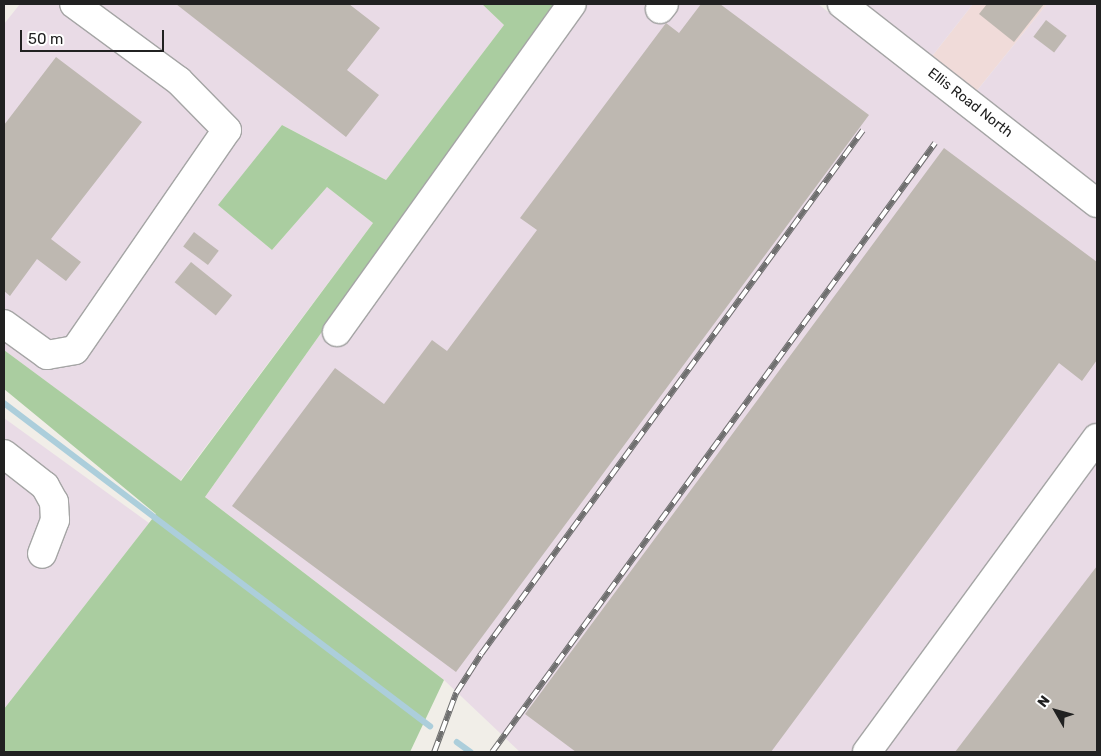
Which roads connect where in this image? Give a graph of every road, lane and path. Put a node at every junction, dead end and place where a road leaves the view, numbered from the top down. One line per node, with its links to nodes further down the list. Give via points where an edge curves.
1 (572, 4): 6 (street)
2 (842, 4): 4 (street, Ellis Road North)
3 (80, 8): 5 (street, via 179,82 227,130 75,350 47,356)
4 (1097, 203)
5 (4, 324)
6 (337, 332)
7 (1097, 438): 10 (street)
8 (4, 454): 9 (street, via 45,486 54,502 55,520)
9 (42, 554)
10 (867, 752)

